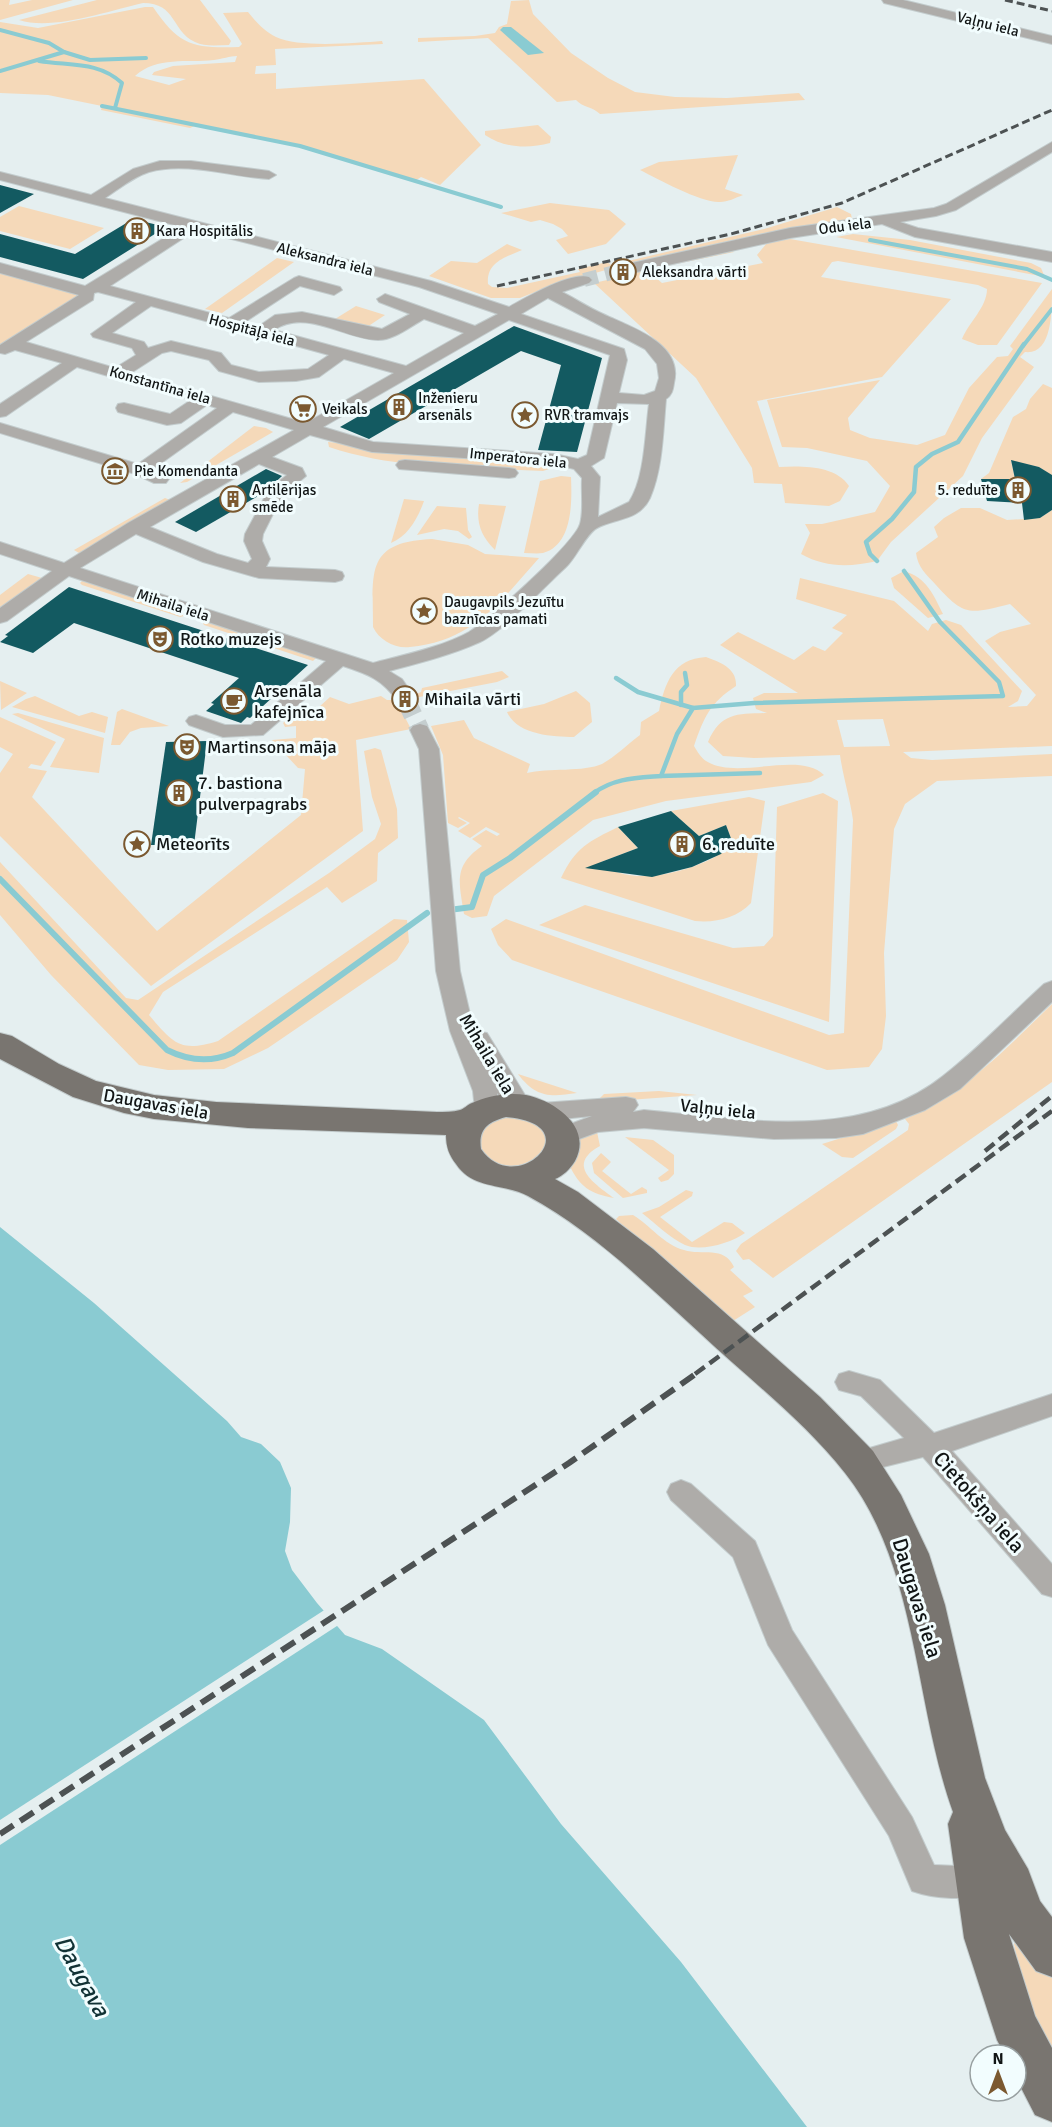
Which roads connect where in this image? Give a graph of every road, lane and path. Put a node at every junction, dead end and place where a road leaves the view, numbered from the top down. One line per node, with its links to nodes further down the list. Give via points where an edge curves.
1 (888, 0): 2 (street, Vaļņu iela)
2 (1052, 40)
3 (1052, 146): 7 (street, Odu iela, via 951,207)
4 (269, 175): 6 (street, via 164,165 143,170)
5 (0, 176): 6 (street, Aleksandra iela)
6 (93, 200): 8 (street, Aleksandra iela)
7 (884, 221): 9 (street, via 915,232); 11 (street, Odu iela, via 790,233)
8 (193, 226): 13 (street); 19 (street, Aleksandra iela, via 425,284)
9 (1052, 257)
10 (0, 268): 13 (street, Hospitāļa iela)
11 (623, 270)
12 (584, 280): 15 (street)
13 (91, 289): 17 (street, Hospitāļa iela); 23 (street, via 87,297)
14 (334, 290): 20 (street, via 295,282)
15 (547, 292): 19 (street); 26 (street, via 640,336)
16 (385, 299): 18 (street)
17 (147, 302): 20 (street, Hospitāļa iela); 25 (street, via 92,338 138,345)
18 (423, 313): 21 (street, via 383,334 302,317 281,318); 22 (street)
19 (507, 313): 22 (street); 27 (street, Aleksandra iela, via 618,352)
20 (231, 324): 21 (street, Hospitāļa iela)
21 (261, 332): 24 (street, Hospitāļa iela)
22 (476, 332): 29 (street)
23 (7, 348): 28 (street, Konstantīna iela)
24 (342, 354): 25 (street, via 313,373 277,377 259,377 225,368 214,356 179,346 157,349); 29 (street, Hospitāļa iela)
25 (145, 356): 30 (street)
26 (660, 357): 27 (street); 33 (street, via 667,375 663,394)
27 (619, 360): 31 (street)
28 (76, 361): 30 (street, Konstantīna iela); 36 (street)
29 (407, 371): 38 (street)
30 (119, 373): 32 (street, Konstantīna iela)
31 (609, 397): 33 (street); 40 (street, via 595,458)
32 (205, 398): 34 (street, Konstantīna iela); 35 (street, via 160,425)
33 (658, 398): 44 (street, via 645,491 636,506)
34 (232, 405): 38 (street, Konstantīna iela); 41 (street)
35 (124, 408)
36 (0, 412)
37 (0, 428): 41 (street)
38 (300, 432): 39 (street); 40 (street, Imperatora iela, via 372,447 554,459); 42 (street, via 343,454 400,464)
39 (257, 457): 43 (street); 48 (street, via 296,472 297,476 275,493 254,534 261,559)
40 (580, 465): 44 (street, Imperatora iela, via 591,477)
41 (141, 470): 43 (street)
42 (509, 473)
43 (195, 492): 45 (street)
44 (589, 525): 52 (street, via 563,560 474,637)
45 (134, 527): 47 (street); 48 (street)
46 (0, 548): 47 (street, Mihaila iela)
47 (65, 569): 50 (street); 51 (street, Mihaila iela)
48 (251, 570): 49 (street)
49 (335, 576)
50 (0, 617)
51 (340, 660): 52 (street, Mihaila iela); 54 (street, via 256,731 223,731)
52 (372, 669): 53 (street, Mihaila iela, via 395,683)
53 (405, 698)
54 (196, 722)
55 (420, 730): 57 (street, Mihaila iela, via 429,749 432,772 445,949)
56 (1052, 988): 59 (street, Vaļņu iela, via 951,1083)
57 (455, 1002): 60 (street, Mihaila iela); 60 (street, Mihaila iela, via 504,1084)
58 (0, 1044): 60 (main road, Daugavas iela, via 63,1080 100,1095 177,1109 404,1136)
59 (894, 1112): 60 (street, Vaļņu iela, via 814,1119 660,1103); 61 (street, Vaļņu iela, via 836,1130 774,1131 644,1119 595,1124)
60 (496, 1119): 61 (main road, Daugavas iela, via 555,1121); 62 (main road, via 468,1160 484,1172)
61 (560, 1148): 62 (main road, via 544,1170); 63 (main road, Daugavas iela, via 570,1182)
62 (522, 1177): 63 (main road, Daugavas iela, via 566,1201)
63 (640, 1258): 67 (main road, Daugavas iela, via 807,1408)
64 (849, 1382): 66 (street, Cietokšņa iela, via 870,1388)
65 (1052, 1405): 66 (street)
66 (929, 1445): 67 (street, Cietokšņa iela); 69 (street, Cietokšņa iela)
67 (859, 1462): 70 (main road, Daugavas iela, via 887,1506 909,1554 963,1778)
68 (681, 1492): 70 (street, via 745,1550 779,1636 900,1827 924,1880)
69 (1052, 1585)
70 (996, 1883): 71 (main road, via 1037,1904); 72 (main road); 73 (main road, via 987,1938 1014,2024)
71 (1052, 1921)
72 (1052, 1955)
73 (1052, 2098)

